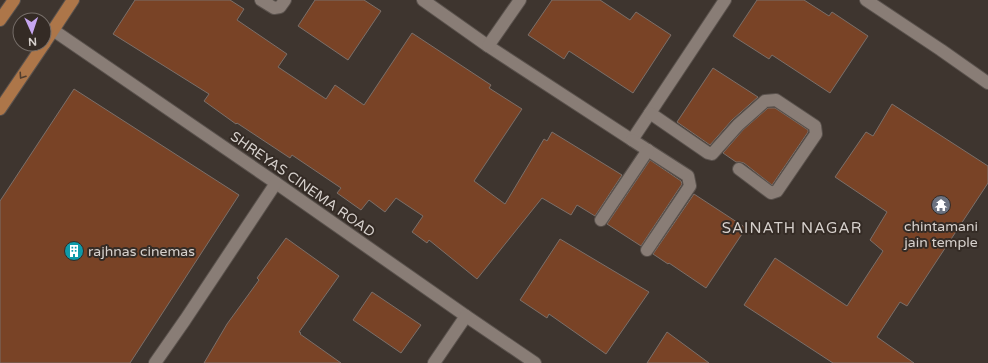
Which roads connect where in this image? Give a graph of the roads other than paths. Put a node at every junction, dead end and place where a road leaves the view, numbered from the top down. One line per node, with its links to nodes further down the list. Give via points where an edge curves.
1 (14, 0): 9 (main road)
2 (73, 0): 10 (main road)
3 (261, 0): 4 (street, via 274,8 280,7)
4 (285, 0)
5 (423, 0): 11 (street)
6 (520, 0): 11 (street)
7 (725, 0): 15 (street)
8 (866, 0): 13 (street)
9 (0, 20)
10 (53, 30): 19 (street, SHREYAS CINEMA ROAD)
11 (488, 46): 16 (street)
12 (39, 52): 14 (main road, one-way to 14)
13 (988, 83)
14 (0, 110)
15 (650, 113): 16 (street); 18 (street, via 712,154 738,125 765,101 776,100 815,126 816,134 777,191 771,193)
16 (632, 140): 17 (street)
17 (648, 150): 20 (street); 21 (street, via 688,176 690,186)
18 (739, 169)
19 (276, 183): 22 (street, SHREYAS CINEMA ROAD); 23 (street)
20 (601, 220)
21 (647, 250)
22 (466, 316): 24 (street); 25 (street, SHREYAS CINEMA ROAD)
23 (155, 363)
24 (434, 363)
25 (535, 363)

